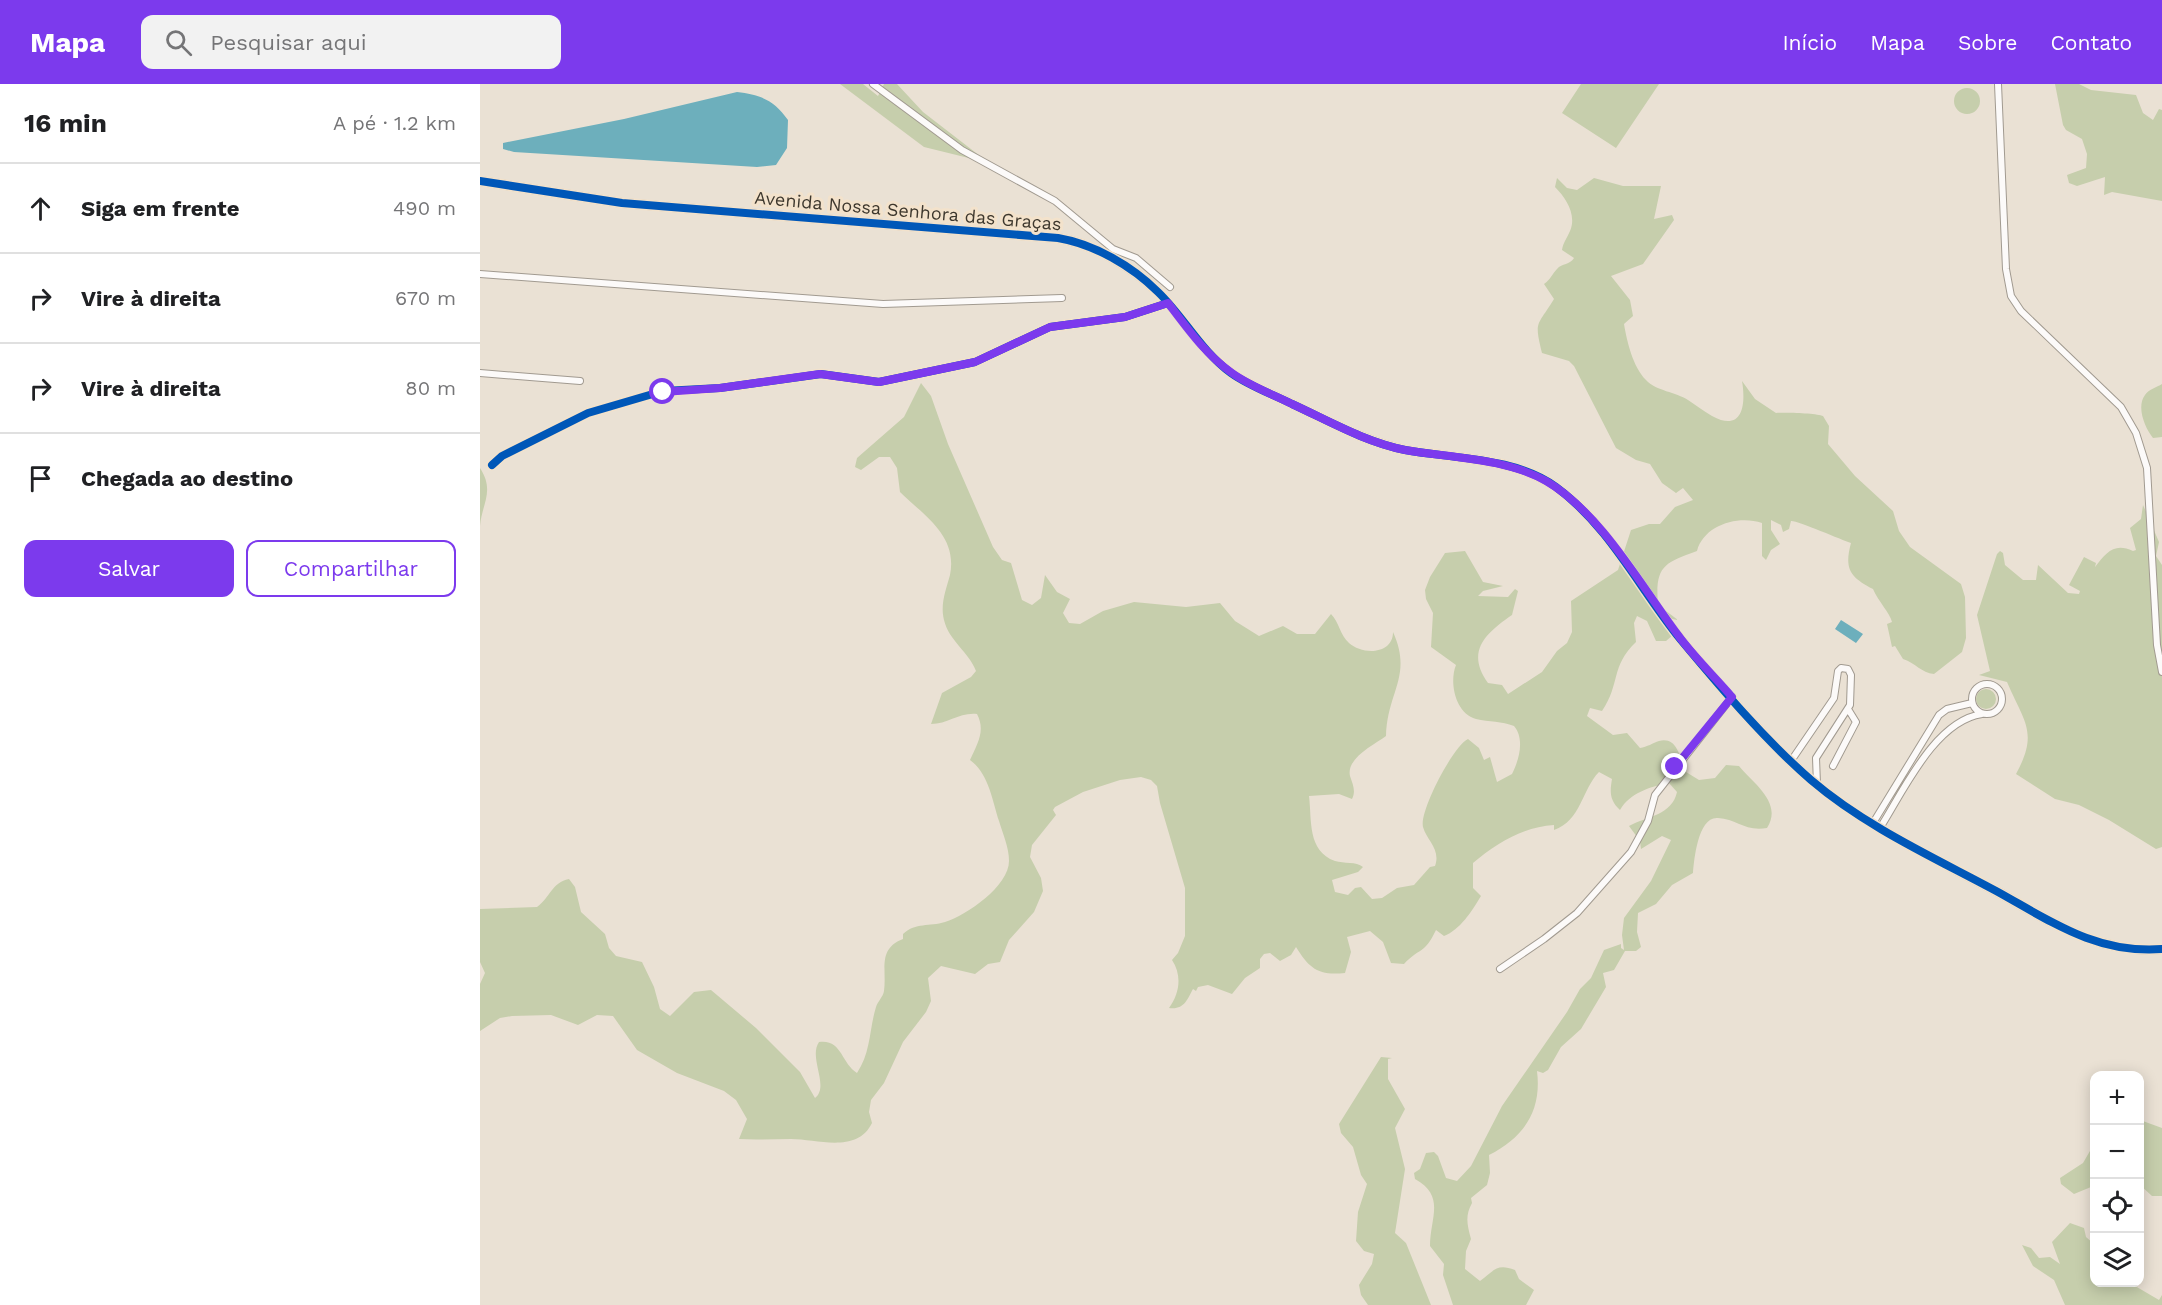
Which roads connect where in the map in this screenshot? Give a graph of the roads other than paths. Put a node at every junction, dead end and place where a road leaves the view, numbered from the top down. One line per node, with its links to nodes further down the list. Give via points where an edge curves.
1 (1998, 84): 11 (street, via 2006,270 2011,296 2021,311 2121,407 2136,433 2147,468 2157,645)
2 (875, 85): 5 (street, via 962,150 1055,201 1113,249 1136,258)
3 (480, 181): 7 (main road, Avenida Nossa Senhora das Graças, via 622,203 1078,241 1122,265)
4 (480, 274): 6 (street, via 883,304)
5 (1170, 287)
6 (1062, 298)
7 (1168, 303): 10 (street, via 1125,317 1050,327 975,362 879,382 820,374 663,392 588,413 502,456); 12 (main road, Avenida Nossa Senhora das Graças, via 1197,340 1233,374 1362,437 1404,449 1506,467 1531,474 1556,488 1603,535 1679,637)
8 (480, 373): 9 (street)
9 (580, 381)
10 (492, 465)
11 (2162, 672)
12 (1732, 697): 16 (main road, Avenida Nossa Senhora das Graças); 21 (street, via 1655,795 1648,821 1631,852 1577,913)
13 (1972, 703): 15 (street); 15 (street, via 1973,693 1980,686 1997,689 1999,707); 19 (street, via 1939,715)
14 (1848, 709): 16 (street, via 1851,675 1842,668 1829,706); 17 (street, via 1856,722); 18 (street, via 1816,758)
15 (1982, 714): 19 (street, via 1969,716 1948,728)
16 (1791, 761): 18 (main road, Avenida Nossa Senhora das Graças)
17 (1833, 766)
18 (1817, 784): 19 (main road, Avenida Nossa Senhora das Graças)
19 (1876, 826): 20 (main road, Avenida Nossa Senhora das Graças, via 2088,940 2131,949)
20 (2162, 949)
21 (1500, 969)

